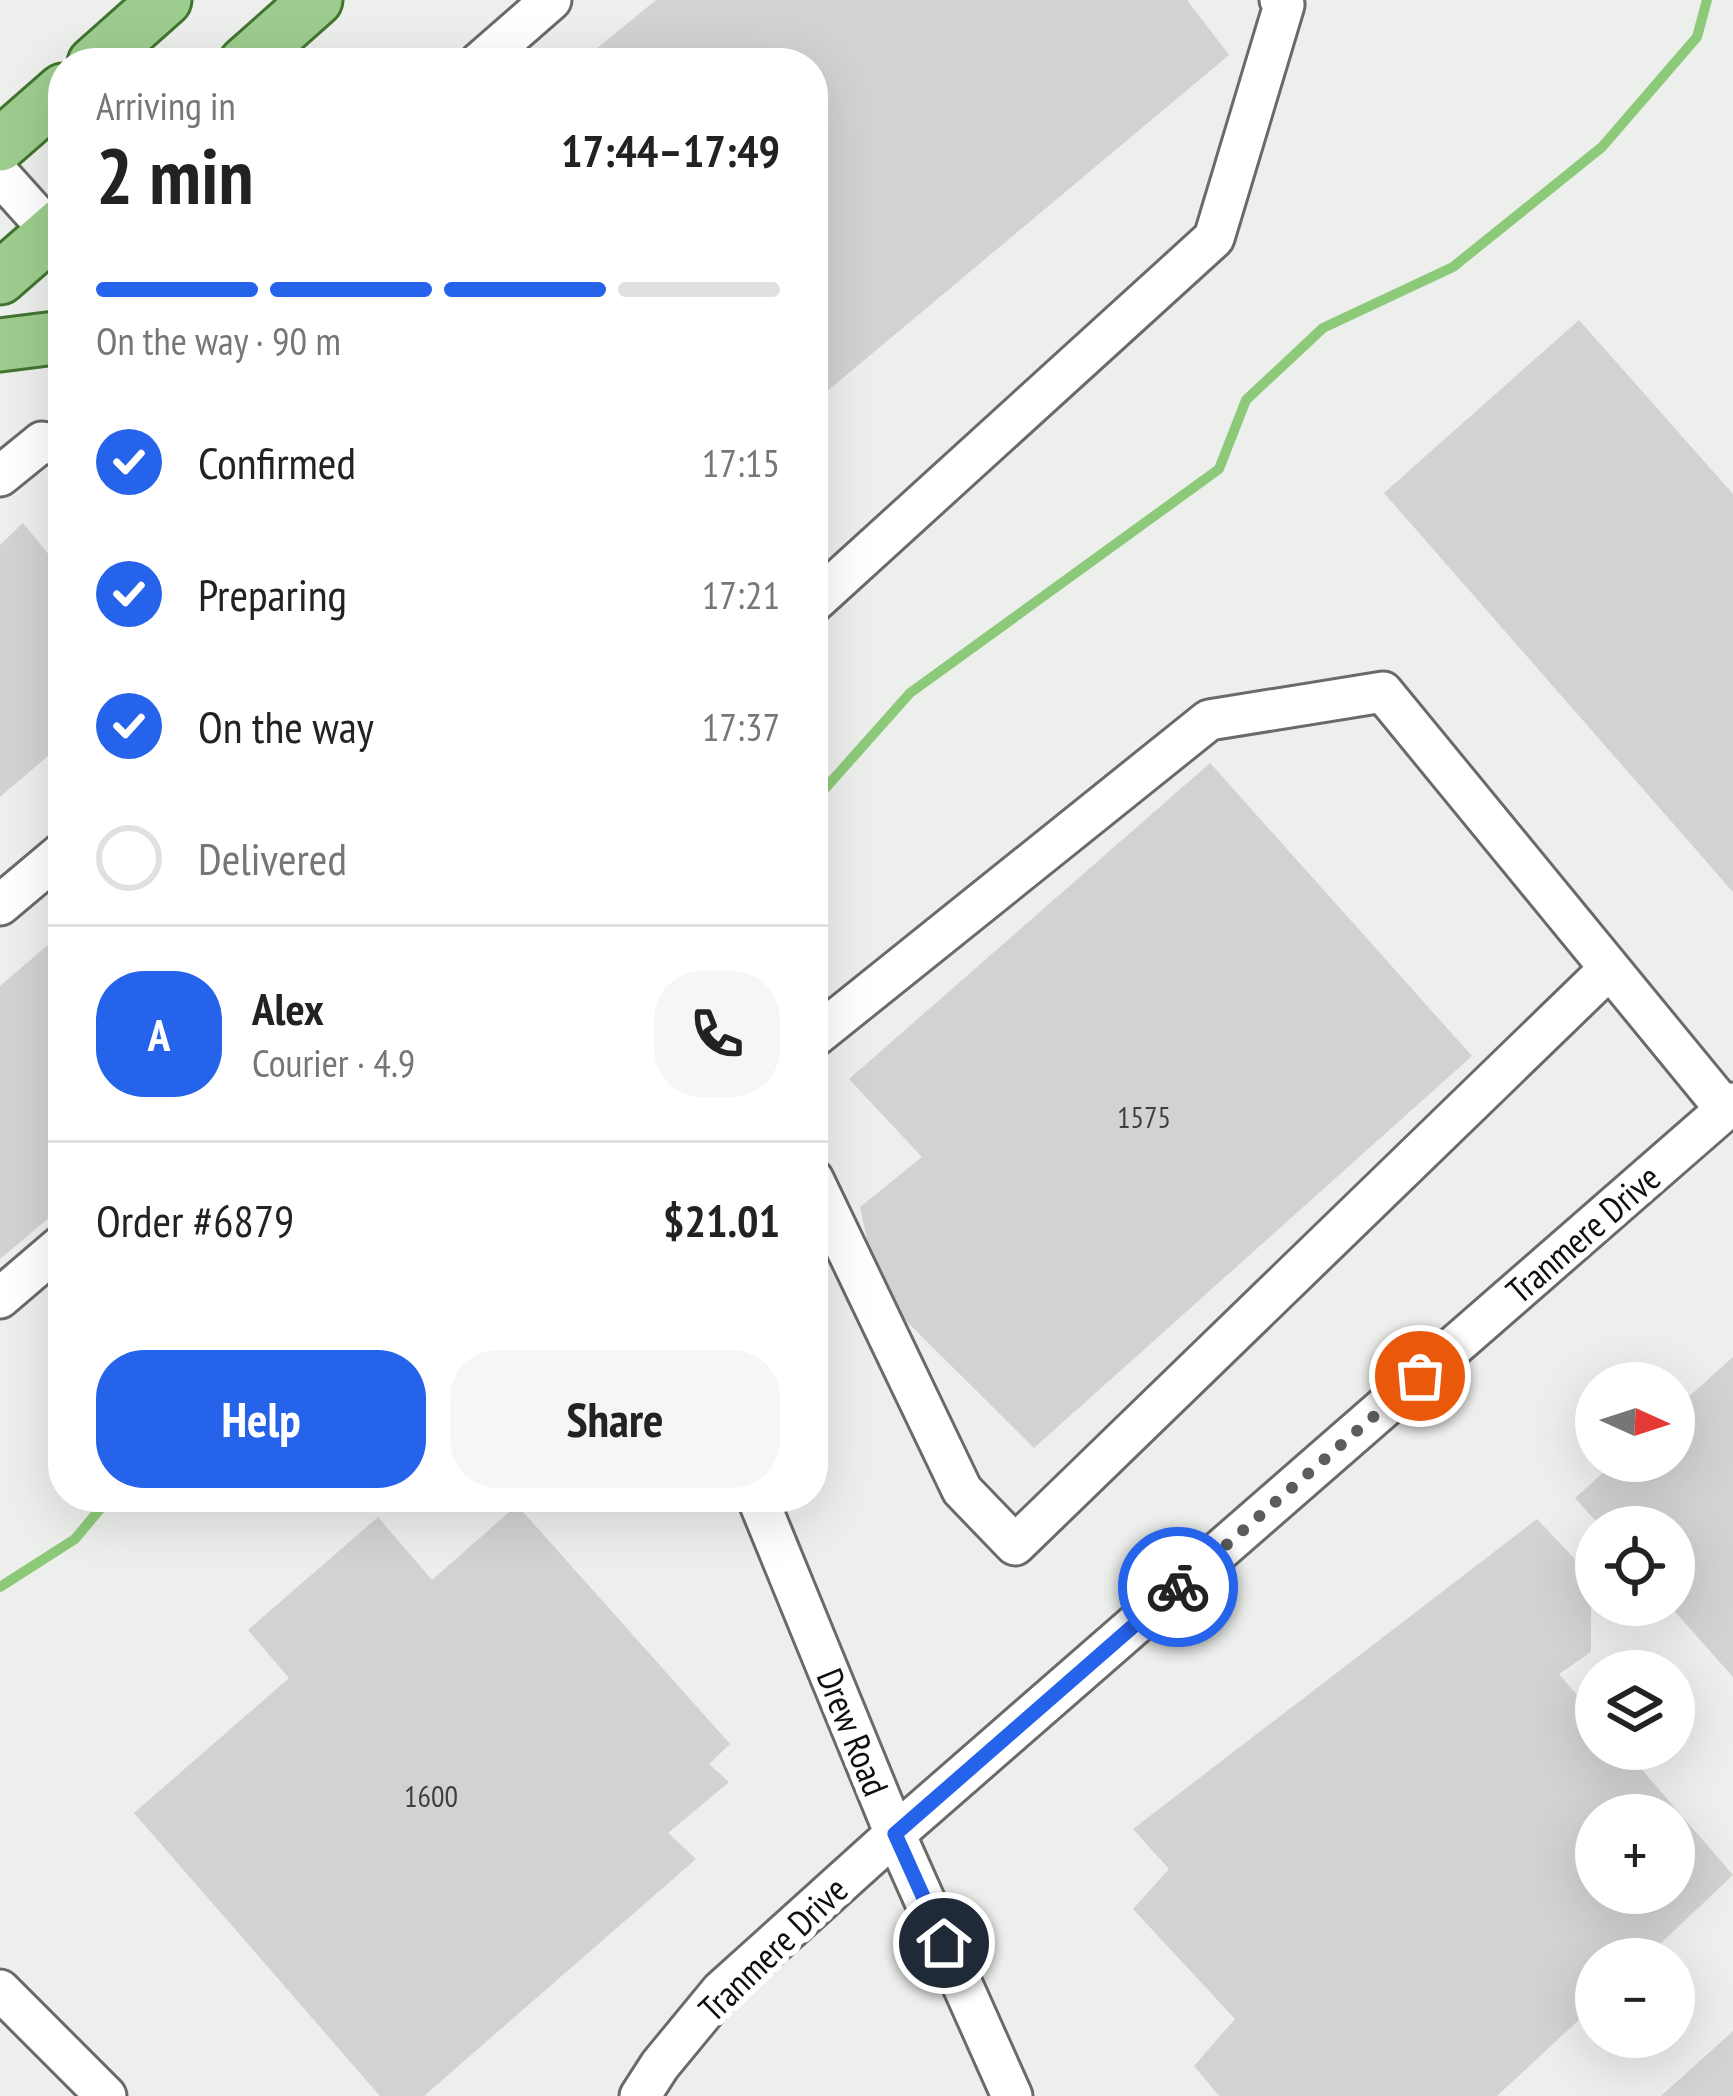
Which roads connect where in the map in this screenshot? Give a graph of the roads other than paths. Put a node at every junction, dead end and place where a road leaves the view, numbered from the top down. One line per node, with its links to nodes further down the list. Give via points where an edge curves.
1 (165, 0): 5 (main road)
2 (316, 0): 6 (main road)
3 (551, 0): 7 (street)
4 (1280, 0): 18 (street, via 1214,238)
5 (111, 48)
6 (262, 48)
7 (496, 48)
8 (48, 103): 9 (main road)
9 (0, 146)
10 (0, 176): 11 (street)
11 (48, 223)
12 (48, 242): 13 (main road)
13 (0, 278)
14 (48, 339): 15 (main road)
15 (0, 345)
16 (48, 443): 17 (street)
17 (0, 476)
18 (828, 589)
19 (48, 865): 20 (street)
20 (0, 905)
21 (1608, 970): 22 (street, via 1383,692 1209,721); 23 (street); 24 (street, via 1016,1545 962,1490)
22 (828, 1025)
23 (1729, 1107): 28 (street, Tranmere Drive)
24 (828, 1210)
25 (48, 1257): 26 (street)
26 (0, 1298)
27 (763, 1512): 28 (street, Drew Road)
28 (895, 1834): 31 (street, Tranmere Drive, via 721,1991); 32 (street, Drew Road)
29 (0, 1990): 30 (street)
30 (106, 2096)
31 (640, 2096)
32 (1012, 2096)

